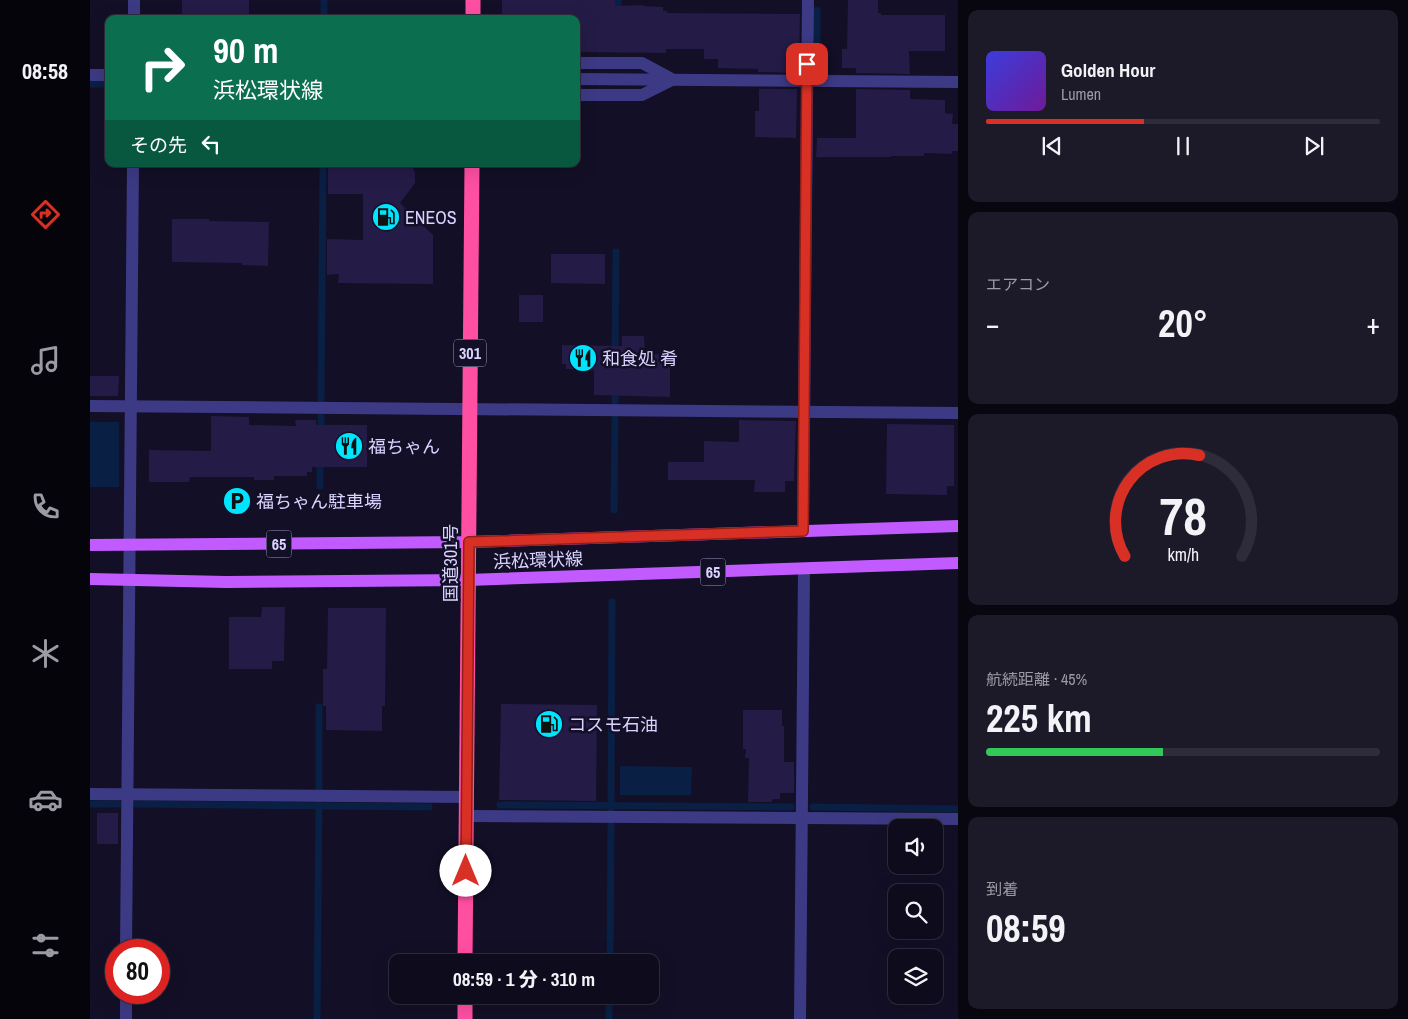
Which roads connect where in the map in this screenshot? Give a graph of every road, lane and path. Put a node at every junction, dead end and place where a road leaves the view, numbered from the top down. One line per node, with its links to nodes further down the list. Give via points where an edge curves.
1 (134, 0): 4 (street)
2 (473, 0): 5 (highway)
3 (808, 0): 11 (street)
4 (134, 15)
5 (472, 15)
6 (580, 62): 10 (street, via 642,63)
7 (90, 75): 8 (street)
8 (105, 75)
9 (580, 79): 10 (street)
10 (672, 79): 11 (street); 13 (street, via 642,95)
11 (807, 80): 12 (street); 19 (street)
12 (958, 82)
13 (580, 95)
14 (133, 167): 17 (street)
15 (472, 167): 18 (highway, 国道301号 / 301)
16 (90, 406): 17 (street)
17 (131, 407): 18 (street); 25 (street)
18 (470, 409): 19 (street); 23 (highway, 国道301号 / 301)
19 (804, 412): 20 (street); 22 (street)
20 (958, 413)
21 (958, 526): 22 (main road, 浜松環状線 / 65)
22 (803, 531): 23 (main road, 浜松環状線 / 65)
23 (469, 542): 25 (main road, 浜松環状線 / 65); 30 (highway, 国道301号 / 301)
24 (90, 545): 25 (main road, 浜松環状線 / 65)
25 (130, 545): 28 (street)
26 (958, 563): 27 (main road, 浜松環状線 / 65)
27 (804, 568): 30 (main road, 浜松環状線 / 65); 35 (street)
28 (129, 579): 29 (main road, 浜松環状線 / 65); 30 (main road, 浜松環状線 / 65, via 226,582); 32 (street)
29 (90, 580)
30 (468, 580): 33 (highway, 国道301号 / 301)
31 (90, 794): 32 (street)
32 (127, 794): 33 (street); 37 (street)
33 (466, 797): 34 (highway, 国道301号 / 301)
34 (467, 816): 35 (street); 38 (highway, 国道301号 / 301)
35 (802, 818): 36 (street); 43 (street)
36 (958, 820)
37 (126, 939)
38 (465, 954)
39 (126, 1004): 41 (street)
40 (465, 1004): 42 (highway)
41 (126, 1019)
42 (465, 1019)
43 (800, 1019)

